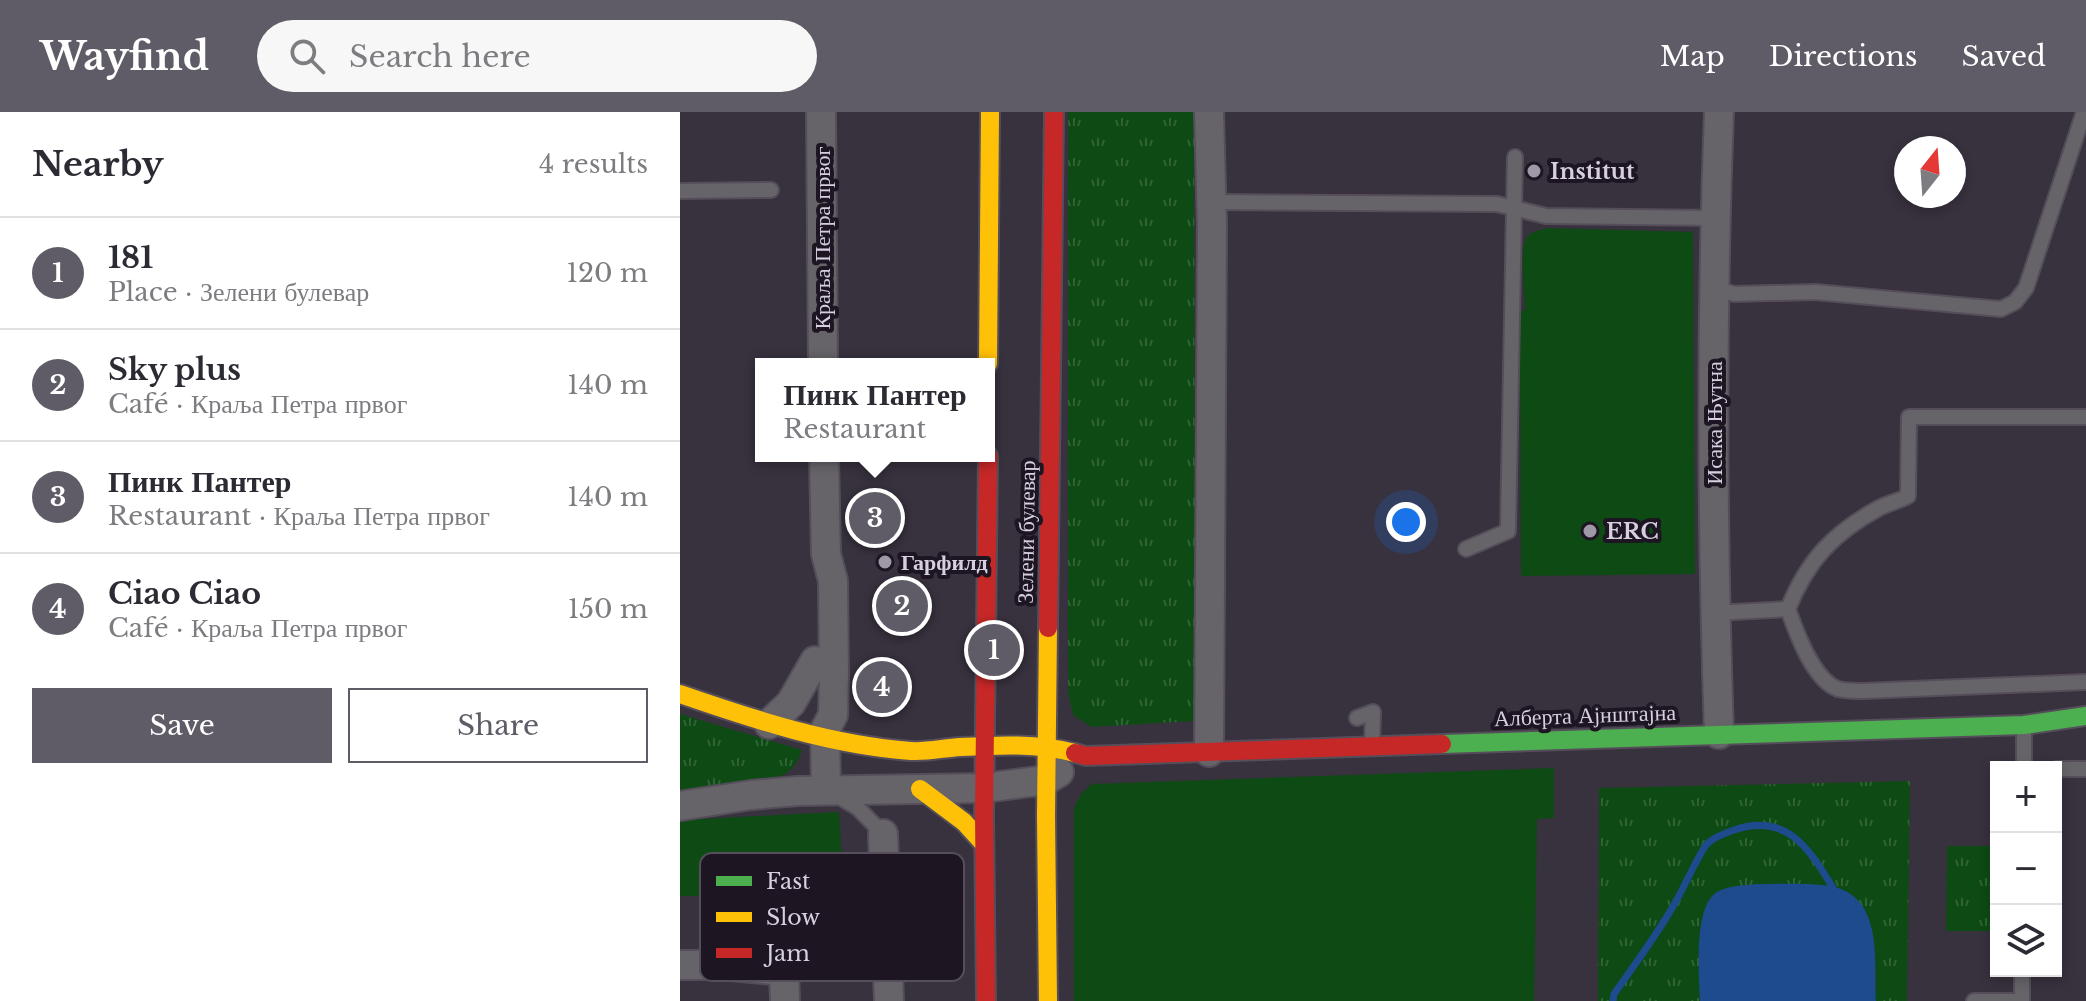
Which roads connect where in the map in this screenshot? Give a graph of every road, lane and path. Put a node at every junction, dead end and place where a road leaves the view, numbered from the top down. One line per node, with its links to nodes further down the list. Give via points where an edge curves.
1 (821, 112): 14 (street, Краља Петра првог)
2 (990, 112): 15 (street)
3 (1054, 112): 35 (street, Зелени булевар)
4 (1209, 112): 10 (street)
5 (1719, 112): 12 (street, Исака Њутна)
6 (2084, 112): 13 (lane, via 2026,288 2001,309 1815,292 1734,294)
7 (1515, 157): 11 (lane)
8 (771, 190): 9 (lane)
9 (680, 191)
10 (1211, 202): 11 (lane); 39 (street)
11 (1515, 207): 12 (lane, via 1546,216); 19 (lane, via 1508,531)
12 (1715, 218): 13 (street, Исака Њутна)
13 (1714, 288): 22 (street, Исака Њутна)
14 (823, 358)
15 (988, 358)
16 (2086, 417): 21 (lane, via 1909,417 1908,496 1855,522 1821,550 1800,579)
17 (824, 462): 20 (street)
18 (988, 462): 24 (street, Зелени булевар)
19 (1466, 549)
20 (826, 554): 23 (street, via 816,577); 33 (street, via 833,581 834,693)
21 (1788, 609): 22 (lane); 25 (lane, via 1810,660 1837,689)
22 (1715, 613): 34 (street, Исака Њутна)
23 (815, 661): 30 (street, via 802,687); 33 (street, via 815,713)
24 (986, 663): 27 (street); 37 (street, Зелени булевар)
25 (2086, 682)
26 (680, 694): 30 (street, Алберта Ајнштајна)
27 (970, 699)
28 (2086, 716): 31 (street, Алберта Ајнштајна)
29 (1357, 718): 36 (lane, via 1373,712)
30 (769, 724): 33 (street, Алберта Ајнштајна)
31 (2024, 725): 34 (street, Алберта Ајнштајна); 41 (lane)
32 (946, 727): 38 (street)
33 (826, 734): 38 (street, Алберта Ајнштајна); 47 (street)
34 (1719, 734): 36 (street, Алберта Ајнштајна)
35 (1048, 746): 37 (street, Алберта Ајнштајна); 40 (street, Алберта Ајнштајна); 44 (street, Зелени булевар)
36 (1372, 746): 39 (street, Алберта Ајнштајна)
37 (984, 748): 38 (street, Алберта Ајнштајна); 45 (street, Зелени булевар)
38 (916, 751)
39 (1209, 752): 40 (street, Алберта Ајнштајна)
40 (1086, 756): 44 (street)
41 (2024, 761)
42 (2062, 769): 43 (lane)
43 (2086, 769)
44 (1046, 780): 45 (street); 58 (street, Зелени булевар)
45 (984, 788): 46 (street); 50 (street, Зелени булевар)
46 (920, 789): 47 (street); 50 (street)
47 (826, 790): 48 (street); 49 (lane, via 858,808)
48 (680, 806)
49 (883, 834): 51 (street)
50 (984, 844): 57 (street, Зелени булевар)
51 (884, 853)
52 (2022, 977): 60 (lane)
53 (784, 981): 55 (street)
54 (888, 981): 56 (street)
55 (785, 1001)
56 (889, 1001)
57 (986, 1001)
58 (1048, 1001)
59 (1974, 1001): 60 (lane)
60 (2022, 1001)

